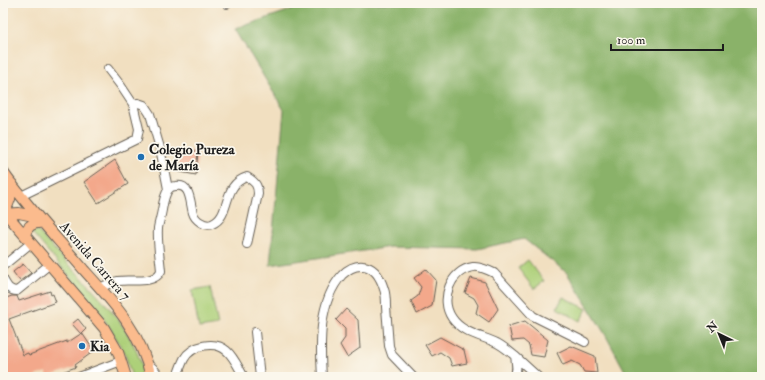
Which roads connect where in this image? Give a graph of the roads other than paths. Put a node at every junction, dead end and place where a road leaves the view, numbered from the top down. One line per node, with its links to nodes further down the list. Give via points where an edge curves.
1 (108, 69): 2 (street)
2 (133, 104): 5 (street, via 144,105 150,114); 6 (street, via 139,129 136,139)
3 (3, 172): 4 (main road, Avenida Carrera 7)
4 (12, 184): 6 (main road, Avenida Carrera 7); 7 (main road)
5 (168, 189): 13 (street, via 178,185 185,189 191,200 193,214 203,224 210,225 218,221 222,215 228,195 237,181 246,177 253,181 258,186 258,194); 17 (street, via 163,201 158,230 158,276 152,279 117,281)
6 (21, 196): 8 (main road, Avenida Carrera 7)
7 (4, 214): 8 (main road, via 25,214); 10 (main road)
8 (41, 220): 11 (main road, via 29,226); 17 (main road, Avenida Carrera 7)
9 (3, 224): 10 (main road)
10 (14, 224): 11 (main road)
11 (24, 235): 12 (main road)
12 (32, 243): 14 (main road); 15 (street)
13 (247, 244)
14 (50, 264): 16 (street, via 17,291 9,289); 21 (main road, via 104,329)
15 (3, 266)
16 (3, 279)
17 (100, 288): 22 (main road, Avenida Carrera 7, via 134,332)
18 (255, 332): 30 (street)
19 (585, 342): 20 (street, via 533,316 494,273 474,267 462,270 449,285 448,308 452,317 471,333 498,344)
20 (515, 356): 33 (street, via 517,366); 34 (street)
21 (122, 361): 23 (street); 25 (main road)
22 (148, 365): 26 (main road, Avenida Carrera 7); 27 (street)
23 (100, 373): 24 (street)
24 (79, 377)
25 (126, 377)
26 (151, 377)
27 (160, 377)
28 (177, 377): 29 (street, via 189,353 195,348 208,345 220,345 228,352)
29 (244, 377)
30 (260, 377)
31 (322, 377): 32 (street, via 320,355 324,315 329,297 338,280 347,270 357,265 375,271 380,278 385,290 389,346 392,355)
32 (413, 377)
33 (514, 377)
34 (538, 377)

